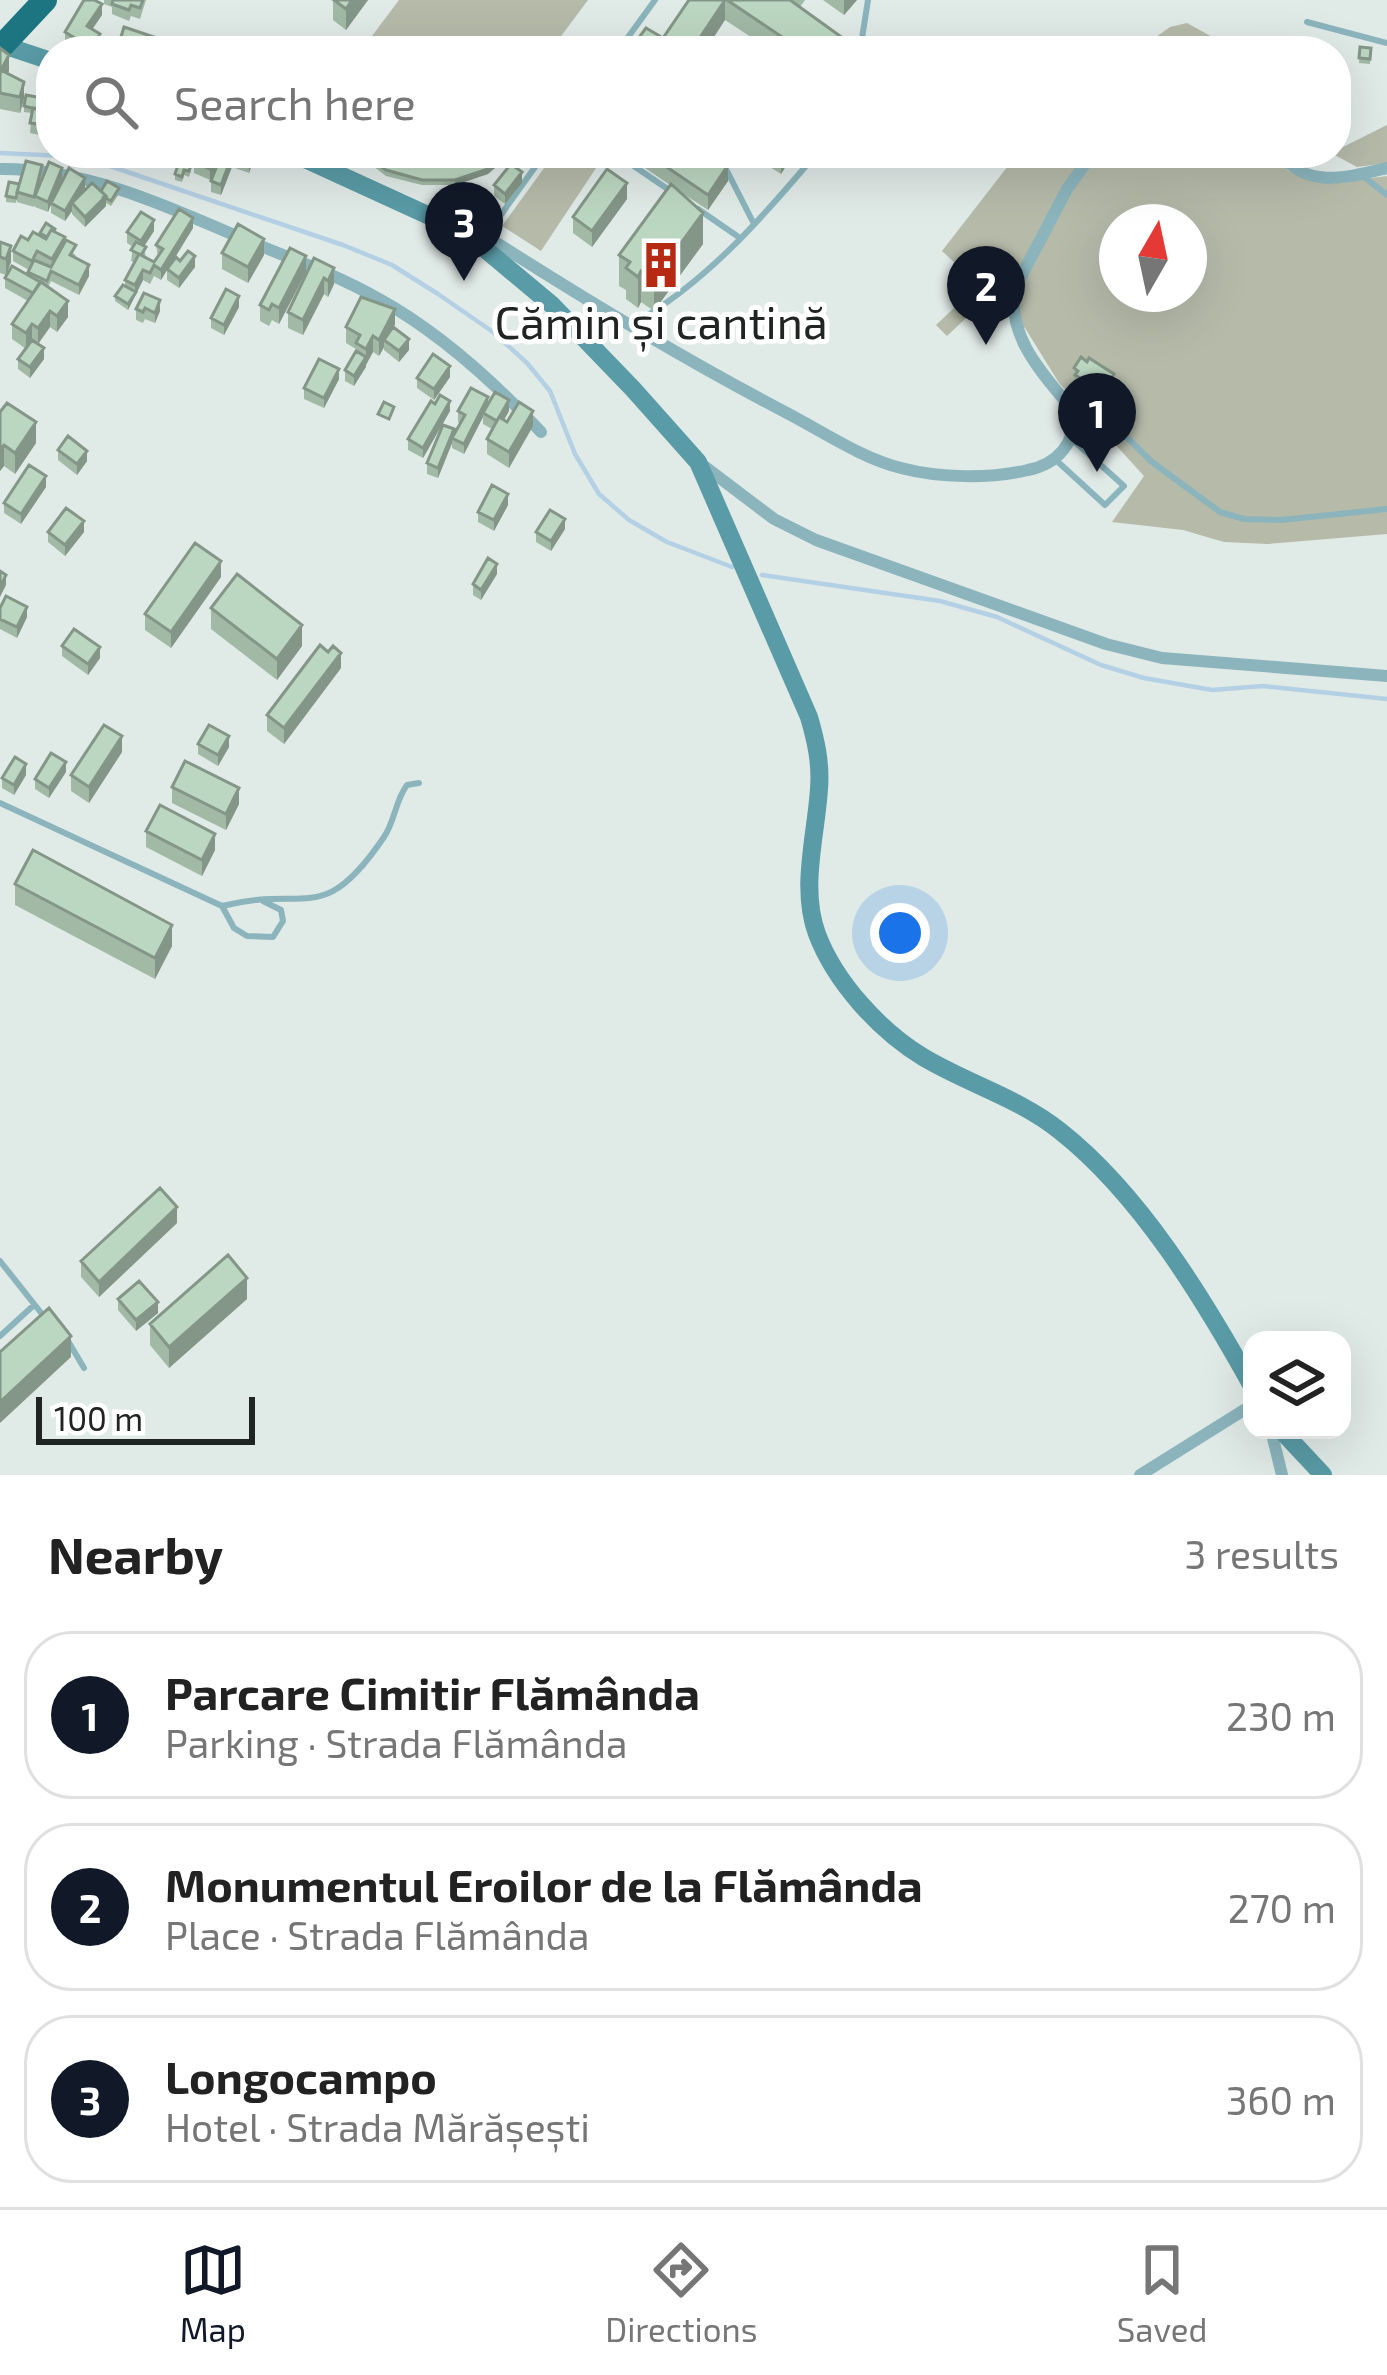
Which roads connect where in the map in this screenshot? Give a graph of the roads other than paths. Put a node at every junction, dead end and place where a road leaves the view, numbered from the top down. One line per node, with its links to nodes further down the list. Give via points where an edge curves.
1 (45, 0): 8 (highway)
2 (655, 0): 5 (lane)
3 (868, 0): 6 (lane)
4 (1307, 22): 7 (lane)
5 (629, 36)
6 (862, 36)
7 (1387, 44)
8 (1, 46): 9 (main road)
9 (36, 56)
10 (325, 168): 21 (main road)
11 (534, 168): 23 (lane)
12 (637, 168): 24 (lane)
13 (724, 168): 22 (lane)
14 (804, 168): 22 (lane)
15 (1082, 168): 27 (street, via 1012,306 1019,337 1075,412)
16 (1293, 168): 19 (street, via 1323,178)
17 (1387, 168): 19 (street)
18 (0, 169): 26 (street, via 105,184 379,298 480,373)
19 (1361, 174): 20 (lane)
20 (1387, 195)
21 (447, 224): 23 (street); 29 (main road, via 552,305)
22 (754, 224): 24 (lane)
23 (486, 236): 25 (street)
24 (740, 238): 25 (lane)
25 (628, 327): 28 (street, via 901,468 974,476)
26 (541, 432)
27 (1073, 432): 28 (street); 28 (lane, via 1124,486 1105,505); 30 (lane, via 1099,410 1196,498 1244,519)
28 (1055, 459)
29 (698, 462): 31 (street, via 774,519 816,539 1106,644 1213,665); 42 (main road, via 818,748 812,908 837,971 889,1032 1060,1130 1101,1170 1185,1276)
30 (1387, 509)
31 (1387, 676)
32 (419, 783): 34 (lane, via 407,785 386,835 347,886 318,898)
33 (0, 803): 35 (lane)
34 (261, 901): 35 (lane); 35 (lane, via 280,910 273,937 247,936)
35 (222, 906)
36 (0, 1261): 37 (lane)
37 (34, 1305): 38 (lane); 40 (lane)
38 (52, 1323)
39 (61, 1331): 41 (lane)
40 (0, 1336)
41 (85, 1368)
42 (1243, 1371)
43 (1243, 1411): 46 (street)
44 (1273, 1439): 47 (street)
45 (1289, 1439): 48 (main road)
46 (1140, 1475)
47 (1282, 1475)
48 (1323, 1475)

